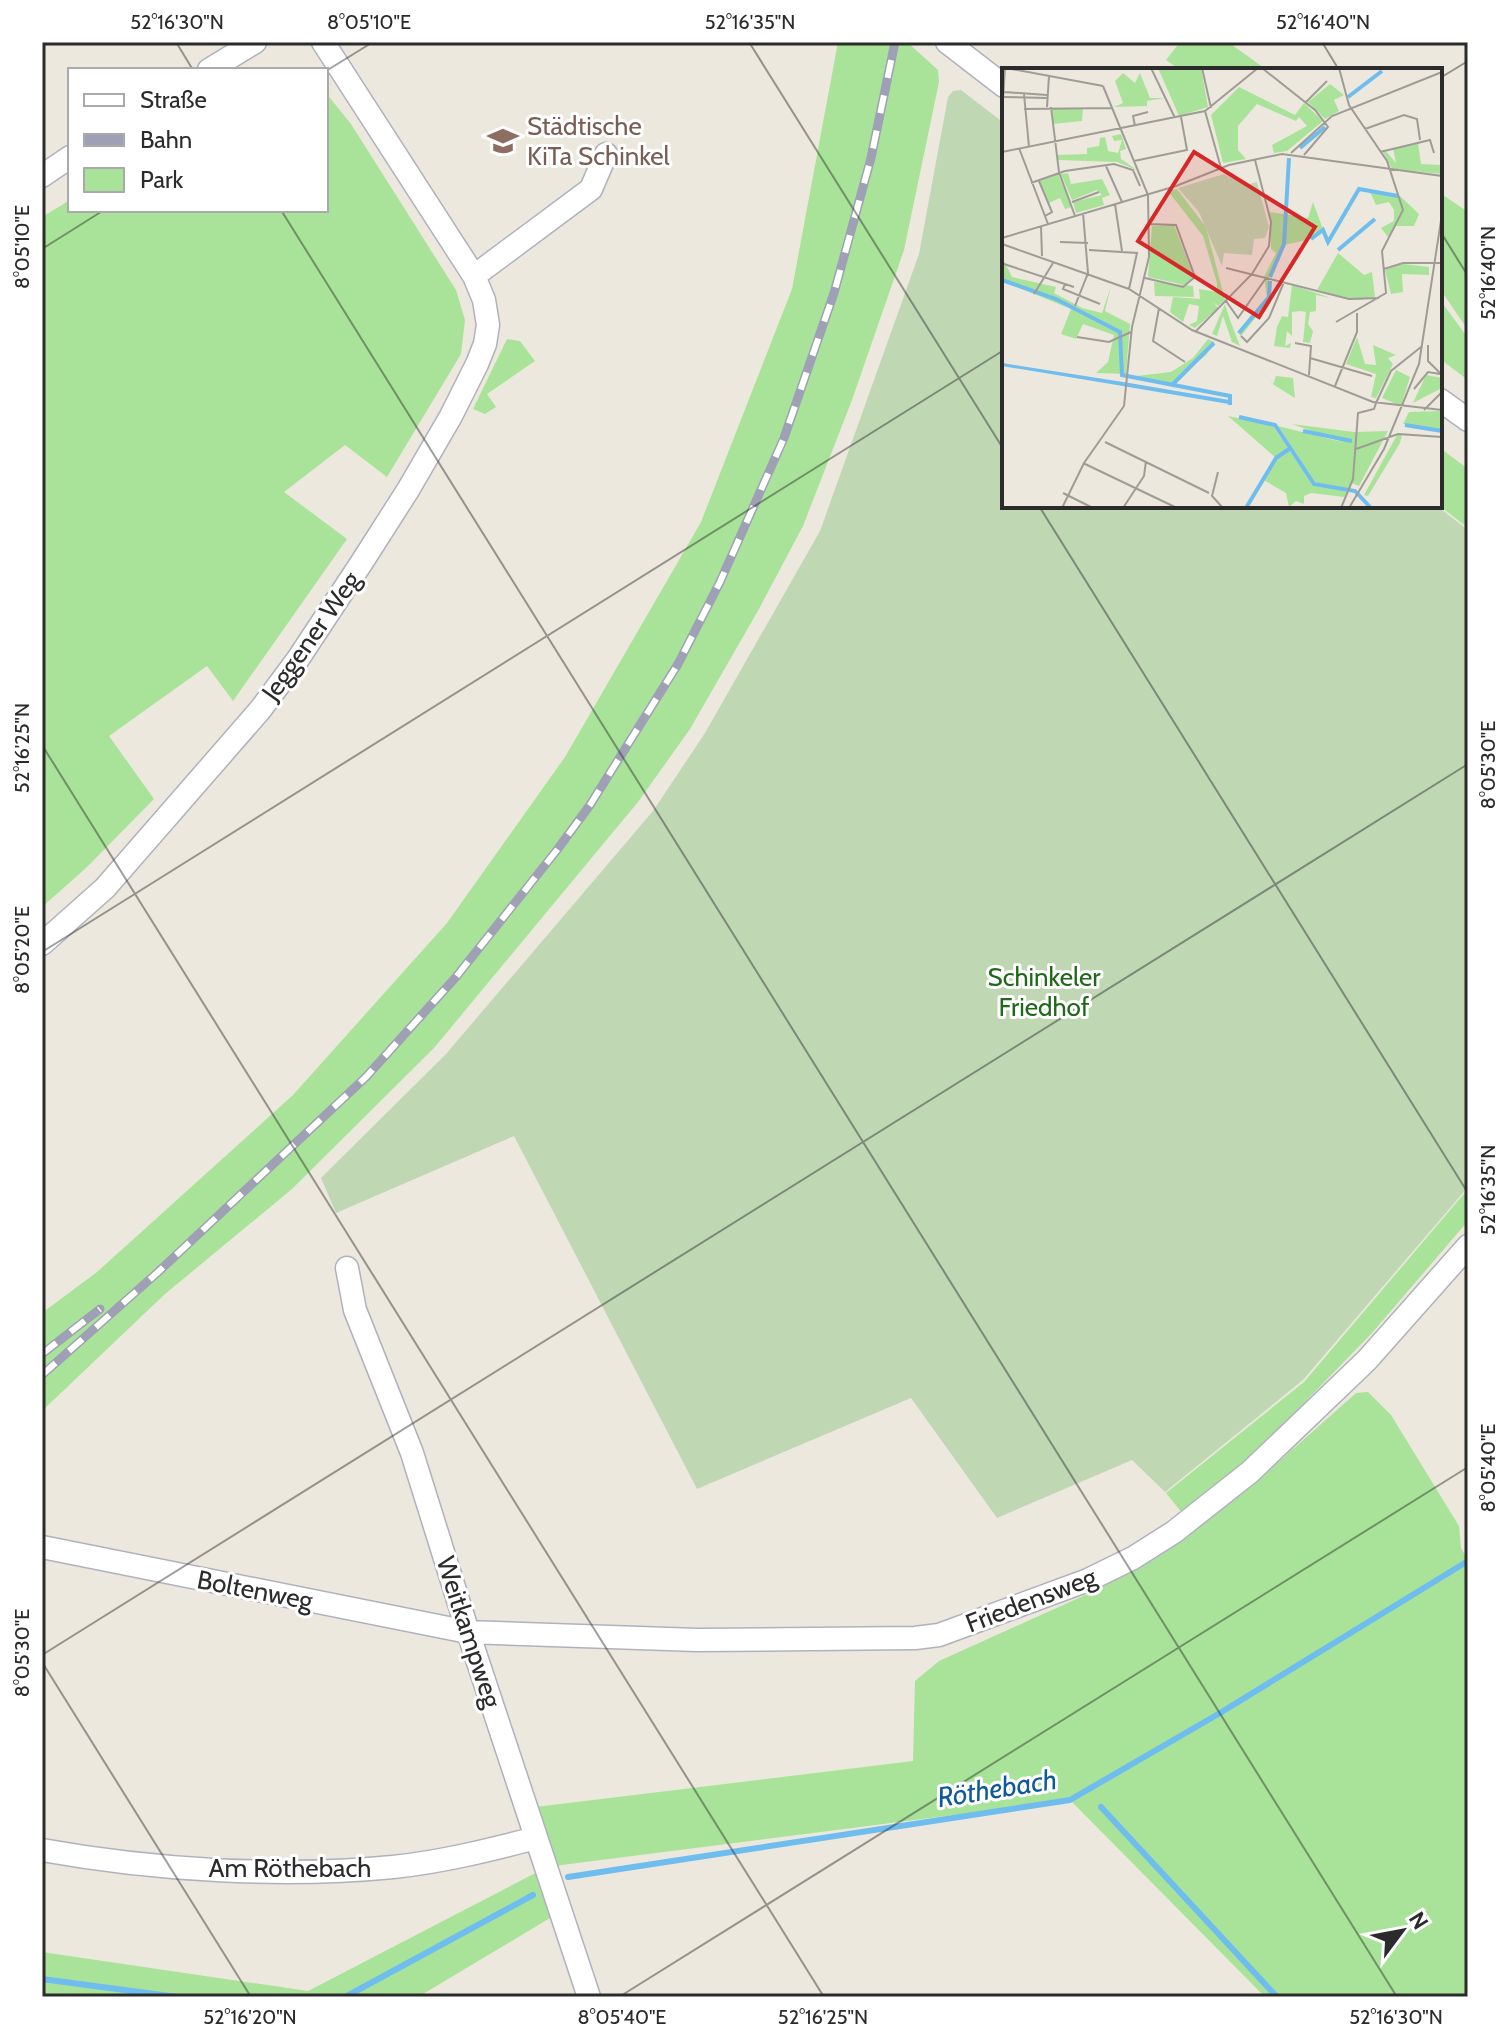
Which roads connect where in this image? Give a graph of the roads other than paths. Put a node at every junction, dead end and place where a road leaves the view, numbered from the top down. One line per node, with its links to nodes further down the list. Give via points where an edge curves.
1 (255, 42): 4 (street)
2 (323, 42): 9 (street, Jeggener Weg)
3 (947, 42): 5 (street)
4 (212, 68)
5 (1002, 84)
6 (606, 154): 9 (street, via 591,189)
7 (68, 158): 8 (street)
8 (42, 176)
9 (474, 276): 12 (street, Jeggener Weg, via 484,300 485,344 451,416 362,562 260,710 105,888)
10 (1442, 401): 11 (street)
11 (1468, 420)
12 (42, 944)
13 (1468, 1246): 16 (street, Friedensweg, via 1367,1360 1250,1472 1174,1532 1088,1580 939,1635 915,1638 697,1640)
14 (347, 1268): 16 (street, Weitkampweg, via 355,1310 412,1453)
15 (42, 1547): 16 (street, Boltenweg)
16 (468, 1632): 17 (street, Weitkampweg)
17 (536, 1838): 18 (street, Am Röthebach, via 395,1867 303,1873 176,1867); 19 (street, Weitkampweg)
18 (42, 1850)
19 (589, 1997)

